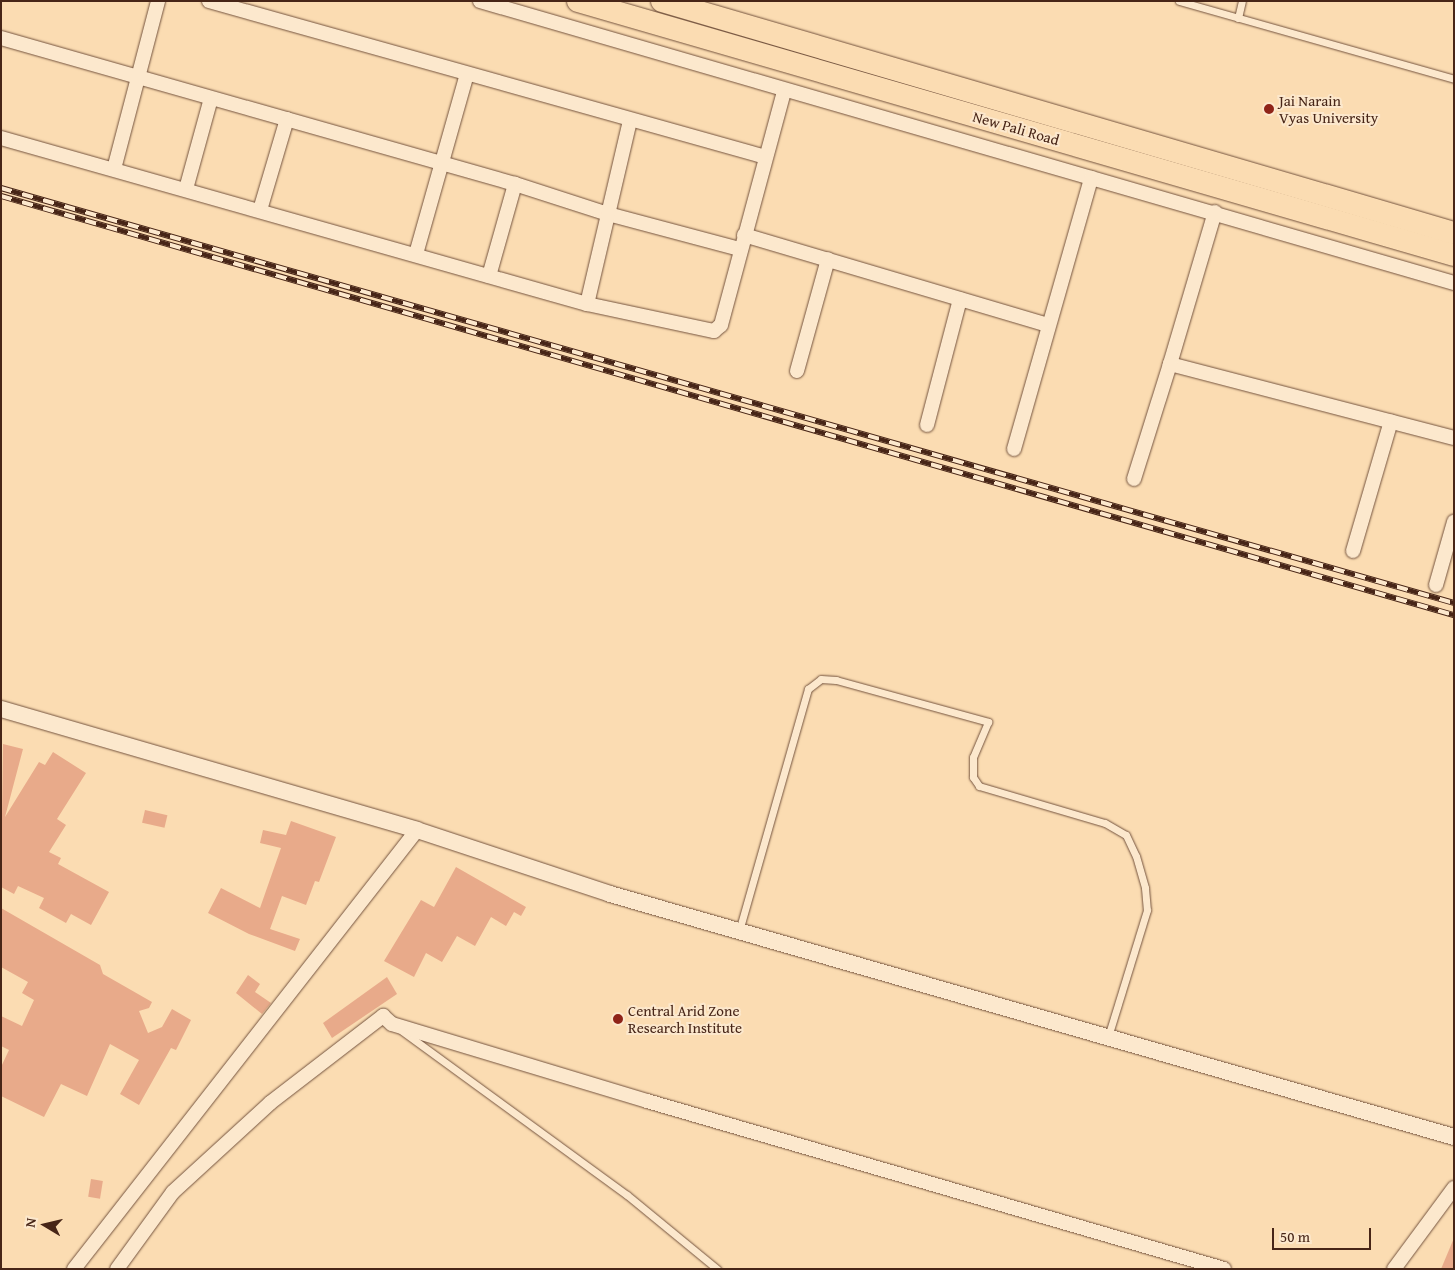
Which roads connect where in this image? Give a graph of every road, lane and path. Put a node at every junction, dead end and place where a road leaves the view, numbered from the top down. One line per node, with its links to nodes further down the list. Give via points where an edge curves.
1 (158, 1): 11 (street)
2 (209, 1): 10 (street)
3 (480, 1): 13 (street)
4 (578, 1): 31 (highway, New Pali Road)
5 (662, 1): 27 (highway, New Pali Road)
6 (1179, 1): 8 (lane)
7 (1242, 1): 8 (lane)
8 (1238, 18): 12 (lane)
9 (1, 38): 11 (street)
10 (467, 74): 16 (street); 19 (street)
11 (136, 76): 14 (street); 20 (street)
12 (1454, 79)
13 (784, 91): 18 (street); 21 (street)
14 (211, 98): 15 (street); 23 (street)
15 (287, 120): 19 (street); 24 (street)
16 (630, 121): 18 (street); 26 (street)
17 (1, 138): 20 (street)
18 (766, 158): 28 (street)
19 (442, 164): 22 (street); 30 (street)
20 (114, 169): 23 (street)
21 (1091, 178): 25 (street); 37 (street)
22 (516, 184): 26 (street); 33 (street)
23 (186, 189): 24 (street)
24 (260, 210): 30 (street)
25 (1215, 212): 34 (street); 38 (street)
26 (608, 214): 29 (street); 36 (street)
27 (1454, 233)
28 (744, 234): 29 (street); 32 (street)
29 (740, 249): 36 (street, via 721,325 714,331)
30 (416, 254): 33 (street)
31 (1454, 255)
32 (828, 259): 35 (street); 39 (street)
33 (489, 276): 36 (street)
34 (1454, 284)
35 (960, 299): 37 (street); 41 (street)
36 (587, 304)
37 (1047, 325): 43 (street)
38 (1170, 364): 40 (street); 44 (street)
39 (797, 371)
40 (1391, 421): 42 (street); 46 (street)
41 (927, 425)
42 (1454, 438)
43 (1014, 449)
44 (1134, 479)
45 (1454, 522): 47 (street)
46 (1353, 551)
47 (1436, 585)
48 (1, 710): 49 (street)
49 (418, 830): 50 (street, via 610,894); 55 (street)
50 (740, 931): 52 (street); 52 (lane, via 808,689 821,680 836,680 988,722 973,757 973,777 979,786 1105,823 1126,835 1136,856 1146,888 1146,910)
51 (392, 1024): 56 (street, via 383,1016 270,1104 174,1192); 57 (lane, via 627,1195); 58 (street)
52 (1108, 1037): 53 (street, via 1222,1073)
53 (1454, 1137)
54 (1454, 1188): 59 (street)
55 (74, 1269)
56 (117, 1269)
57 (717, 1269)
58 (1224, 1269)
59 (1394, 1269)

